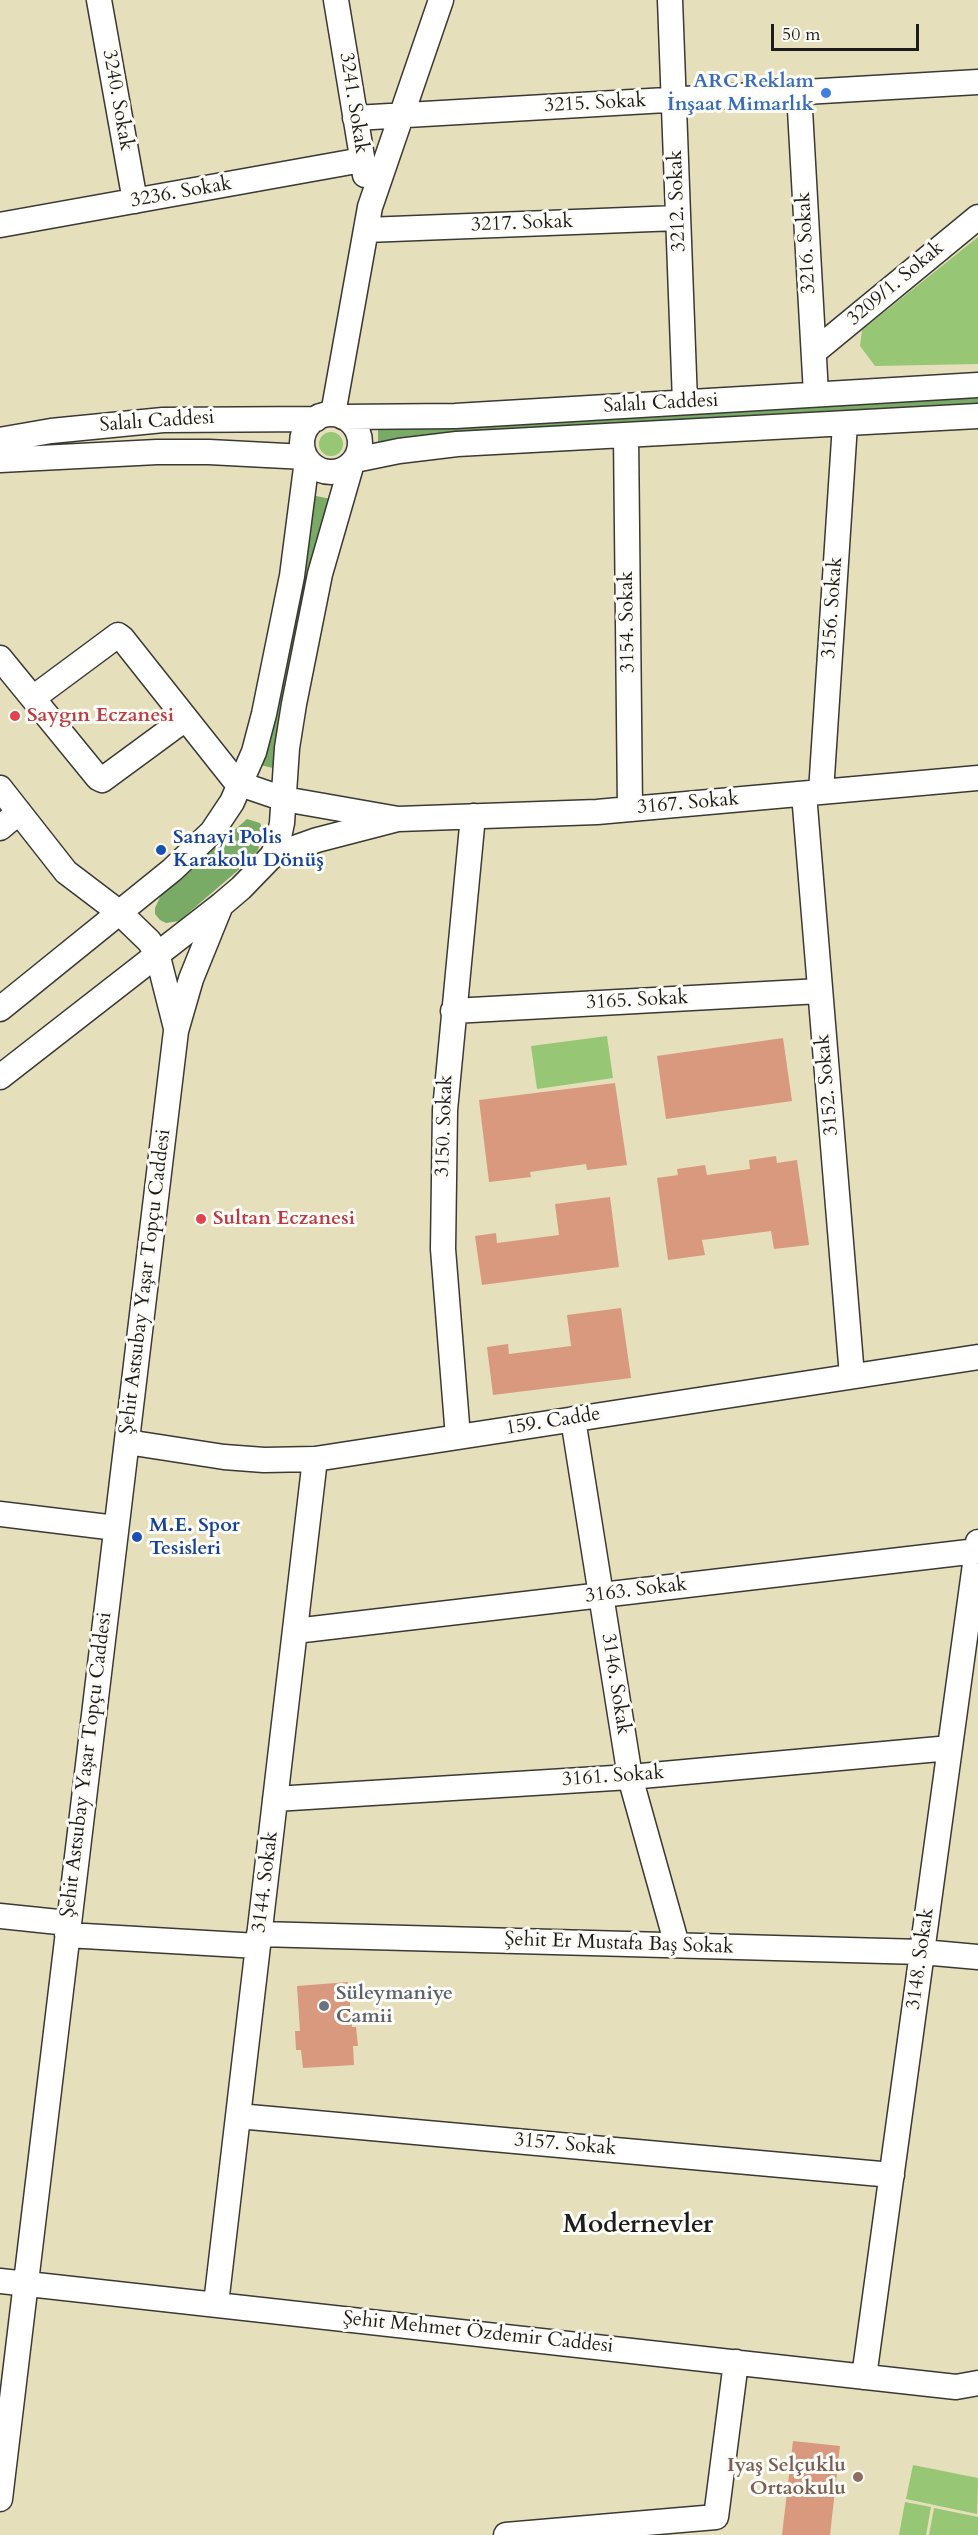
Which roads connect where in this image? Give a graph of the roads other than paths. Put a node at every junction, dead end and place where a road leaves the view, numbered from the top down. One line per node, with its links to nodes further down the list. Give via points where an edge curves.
1 (99, 0): 11 (street, 3240. Sokak)
2 (336, 0): 9 (street, 3241. Sokak)
3 (441, 0): 8 (street)
4 (670, 0): 7 (street, 3212. Sokak)
5 (978, 82): 6 (street, 3215. Sokak)
6 (799, 92): 7 (street, 3215. Sokak); 17 (street, 3216. Sokak)
7 (674, 100): 8 (street, 3215. Sokak); 14 (street, 3212. Sokak)
8 (401, 115): 9 (street, 3215. Sokak); 12 (street)
9 (355, 118): 10 (street, 3241. Sokak)
10 (362, 160): 11 (street, 3236. Sokak); 12 (street, 3241. Sokak)
11 (135, 201): 15 (street, 3236. Sokak)
12 (370, 207): 16 (street)
13 (978, 217): 17 (street, 3209/1. Sokak)
14 (678, 218): 16 (street, 3217. Sokak); 20 (street, 3212. Sokak)
15 (0, 225)
16 (366, 230): 22 (street)
17 (814, 352): 19 (street, 3216. Sokak)
18 (978, 385): 19 (street, Salalı Caddesi)
19 (816, 394): 20 (street, Salalı Caddesi)
20 (686, 402): 22 (street, Salalı Caddesi, via 455,416)
21 (978, 416): 23 (street, Salalı Caddesi)
22 (331, 417): 25 (street, Salalı Caddesi, via 163,420); 26 (street, via 304,432); 28 (street, via 357,431 360,441)
23 (845, 424): 24 (street, Salalı Caddesi); 35 (street, 3156. Sokak)
24 (626, 435): 28 (street, Salalı Caddesi, via 457,444); 37 (street, 3154. Sokak)
25 (0, 440)
26 (306, 458): 27 (street, Salalı Caddesi, via 168,452); 28 (street, via 320,471 330,472); 33 (street, via 292,576 264,714)
27 (0, 460)
28 (353, 461): 36 (street, Şehit Astsubay Yaşar Topçu Caddesi, via 320,574 287,748)
29 (0, 658): 30 (street)
30 (33, 698): 31 (street, via 102,780); 31 (street, via 118,635)
31 (185, 719): 33 (street, via 226,772)
32 (978, 778): 35 (street, 3167. Sokak)
33 (241, 785): 36 (street, 3167. Sokak); 44 (street, via 212,832)
34 (0, 788): 38 (street, Şehit Astsubay Yaşar Topçu Caddesi)
35 (813, 793): 37 (street, 3167. Sokak); 46 (street, 3152. Sokak)
36 (284, 799): 40 (street, 3167. Sokak); 42 (street, Şehit Astsubay Yaşar Topçu Caddesi, via 280,834)
37 (630, 809): 39 (street, 3167. Sokak)
38 (19, 813): 41 (street); 44 (street, Şehit Astsubay Yaşar Topçu Caddesi, via 66,872)
39 (473, 816): 40 (street, 3167. Sokak); 48 (street, 3150. Sokak)
40 (398, 819): 42 (street, 3167. Sokak)
41 (0, 828)
42 (272, 856): 43 (street, Şehit Astsubay Yaşar Topçu Caddesi)
43 (220, 905): 45 (street, Şehit Astsubay Yaşar Topçu Caddesi); 49 (street, Şehit Astsubay Yaşar Topçu Caddesi)
44 (120, 913): 45 (street, Şehit Astsubay Yaşar Topçu Caddesi, via 141,931); 47 (street)
45 (157, 953): 49 (street, Şehit Astsubay Yaşar Topçu Caddesi); 50 (street)
46 (820, 991): 48 (street, 3165. Sokak); 52 (street, 3152. Sokak)
47 (0, 1009)
48 (453, 1011): 54 (street, 3150. Sokak, via 445,1101 442,1212)
49 (176, 1031): 55 (street, Şehit Astsubay Yaşar Topçu Caddesi)
50 (0, 1077)
51 (978, 1357): 52 (street, 159. Cadde)
52 (852, 1376): 53 (street, 159. Cadde)
53 (573, 1419): 54 (street, 159. Cadde); 60 (street, 3146. Sokak)
54 (458, 1437): 56 (street, 159. Cadde)
55 (127, 1442): 56 (street, 159. Cadde, via 224,1457); 58 (street, Şehit Astsubay Yaşar Topçu Caddesi)
56 (315, 1459): 61 (street, 3144. Sokak)
57 (0, 1514): 58 (street)
58 (116, 1528): 66 (street, Şehit Astsubay Yaşar Topçu Caddesi)
59 (977, 1547): 60 (street, 3163. Sokak); 62 (street, 3148. Sokak)
60 (601, 1595): 61 (street, 3163. Sokak); 63 (street, 3146. Sokak)
61 (295, 1630): 64 (street, 3144. Sokak)
62 (950, 1748): 63 (street, 3161. Sokak); 69 (street, 3148. Sokak)
63 (630, 1777): 64 (street, 3161. Sokak); 68 (street, 3146. Sokak)
64 (275, 1798): 67 (street, 3144. Sokak)
65 (0, 1916): 66 (street, Şehit Er Mustafa Baş Sokak)
66 (68, 1929): 67 (street, Şehit Er Mustafa Baş Sokak); 74 (street, Şehit Astsubay Yaşar Topçu Caddesi)
67 (259, 1940): 68 (street, Şehit Er Mustafa Baş Sokak); 71 (street, 3144. Sokak)
68 (677, 1945): 69 (street, Şehit Er Mustafa Baş Sokak)
69 (922, 1952): 70 (street, Şehit Er Mustafa Baş Sokak); 72 (street, 3148. Sokak)
70 (978, 1957)
71 (238, 2116): 72 (street, 3157. Sokak); 75 (street, 3144. Sokak)
72 (891, 2175): 77 (street, 3148. Sokak)
73 (0, 2281): 74 (street, Şehit Mehmet Özdemir Caddesi)
74 (25, 2283): 75 (street, Şehit Mehmet Özdemir Caddesi); 80 (street, Şehit Astsubay Yaşar Topçu Caddesi)
75 (216, 2304): 76 (street, Şehit Mehmet Özdemir Caddesi)
76 (736, 2362): 77 (street, Şehit Mehmet Özdemir Caddesi); 81 (street)
77 (864, 2377): 78 (street, Şehit Mehmet Özdemir Caddesi)
78 (967, 2385): 79 (street, Şehit Mehmet Özdemir Caddesi)
79 (978, 2396)
80 (0, 2499)
81 (717, 2526): 82 (street)
82 (506, 2535)

